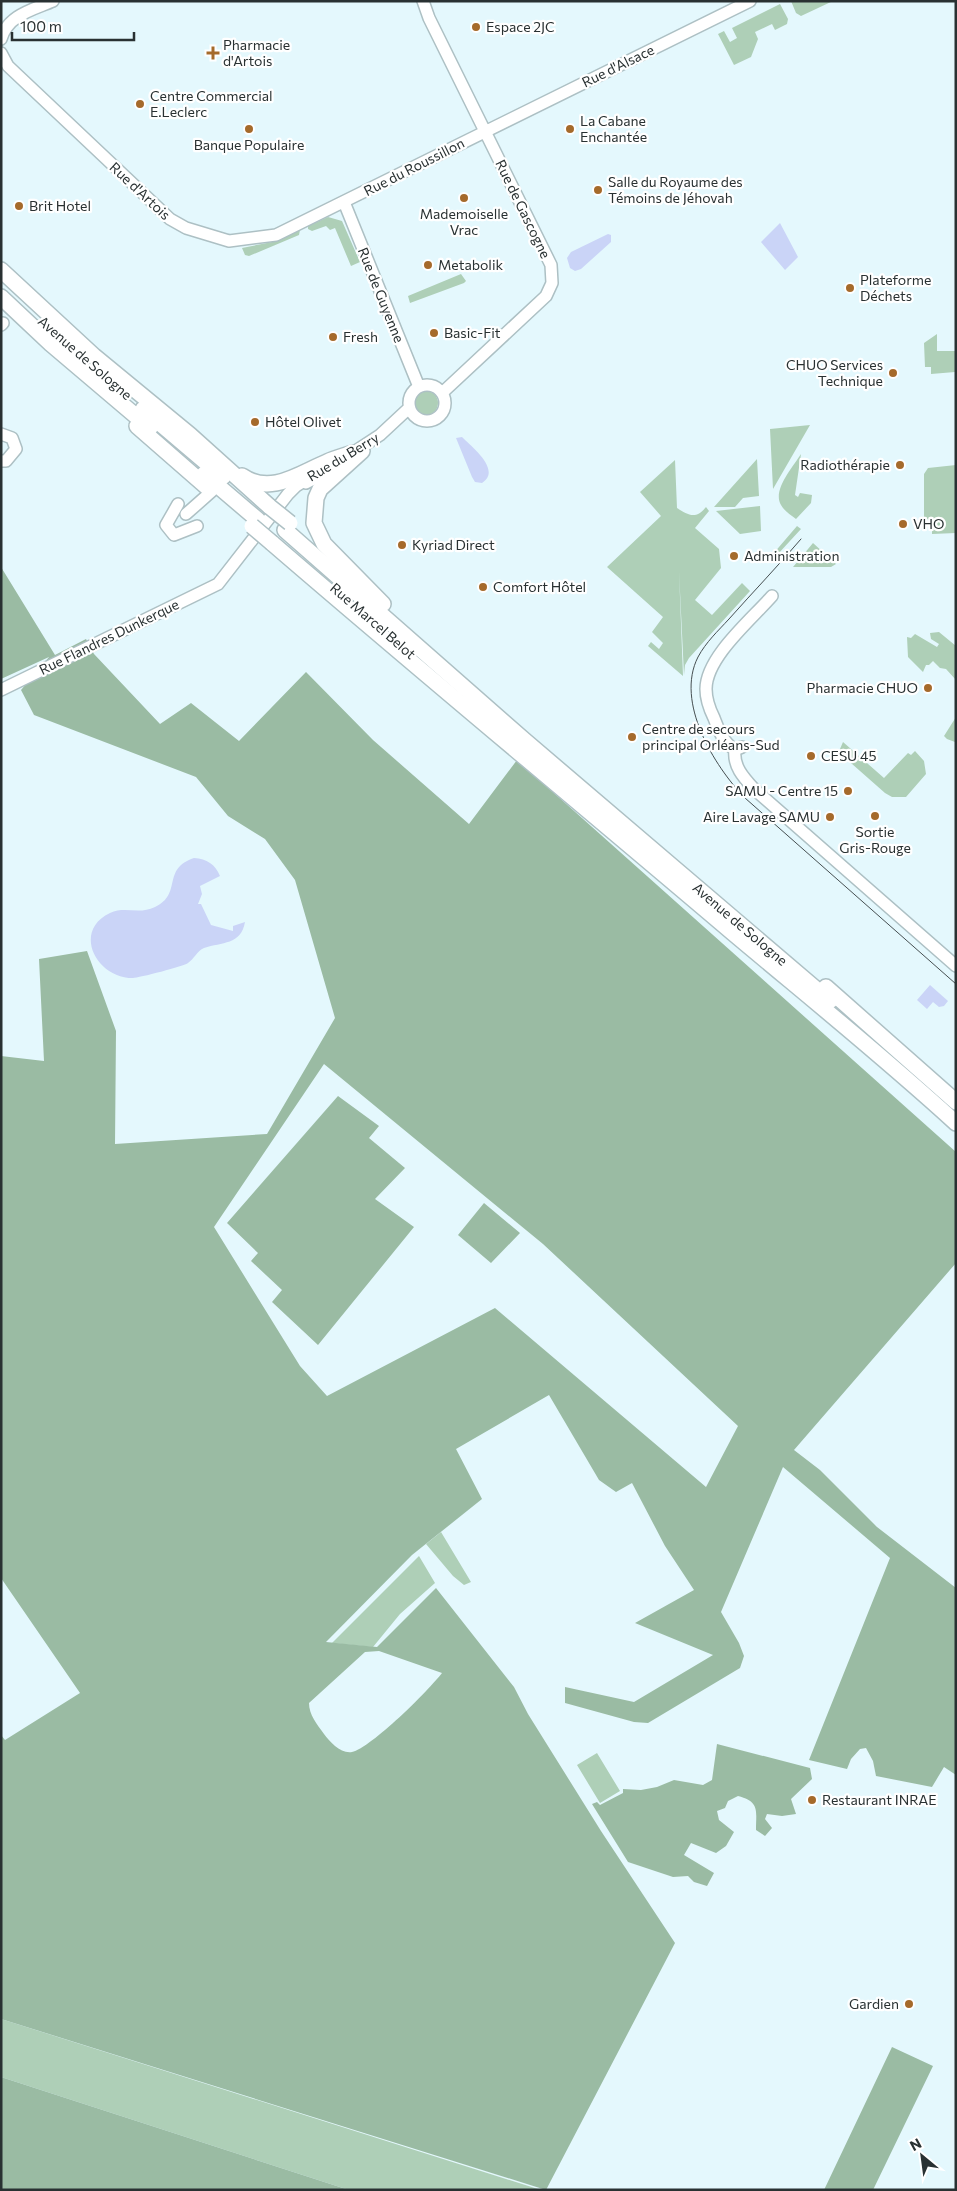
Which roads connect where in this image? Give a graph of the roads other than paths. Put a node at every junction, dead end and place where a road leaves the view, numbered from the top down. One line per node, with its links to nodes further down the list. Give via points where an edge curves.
1 (53, 1): 4 (street, via 15,18 7,25)
2 (423, 1): 6 (street, Rue de Gascogne)
3 (742, 3): 6 (street, Rue d'Alsace)
4 (1, 39)
5 (1, 53): 7 (street, Rue d'Artois, via 8,66 159,211 186,228 229,241 259,238 276,235)
6 (485, 131): 7 (street, Rue du Roussillon); 12 (street, Rue de Gascogne, via 550,265 552,283 546,296)
7 (344, 202): 11 (street, Rue de Guyenne)
8 (2, 274): 15 (main road, Avenue de Sologne, via 56,334); 16 (main road, via 94,356)
9 (1, 297): 10 (main road, Avenue de Sologne)
10 (36, 330): 15 (main road, Avenue de Sologne); 19 (main road, via 61,359)
11 (419, 387): 12 (street, via 429,385); 13 (street, via 410,397)
12 (442, 393): 13 (street, via 444,409 438,417 424,421)
13 (412, 412): 17 (street, Rue du Berry, via 382,439)
14 (1, 434): 18 (street, via 12,438 16,449 6,461)
15 (166, 436): 22 (main road, Rue Marcel Belot)
16 (202, 445): 17 (main road, via 245,478 267,484 290,479); 22 (main road)
17 (357, 452): 22 (street, Rue du Berry, via 303,485); 25 (main road, via 353,462 320,489 314,514 317,533 324,544)
18 (1, 462)
19 (212, 491): 21 (street); 22 (main road)
20 (178, 504): 23 (street, via 166,525 174,535)
21 (186, 514)
22 (265, 515): 24 (main road, Rue Marcel Belot); 26 (street, Rue du Berry)
23 (197, 526)
24 (281, 533): 25 (main road); 29 (main road, Rue Marcel Belot); 34 (main road, Rue Marcel Belot, via 581,804)
25 (359, 581): 29 (main road)
26 (218, 584): 28 (street, Rue Flandres Dunkerque)
27 (772, 596): 31 (street, via 710,669 706,689 720,733 727,744 738,748 736,764 754,789)
28 (1, 690)
29 (524, 740): 30 (main road, Avenue de Sologne)
30 (756, 938): 32 (main road, via 820,982); 33 (main road, Avenue de Sologne)
31 (956, 966)
32 (956, 1102)
33 (956, 1111)
34 (956, 1123)

